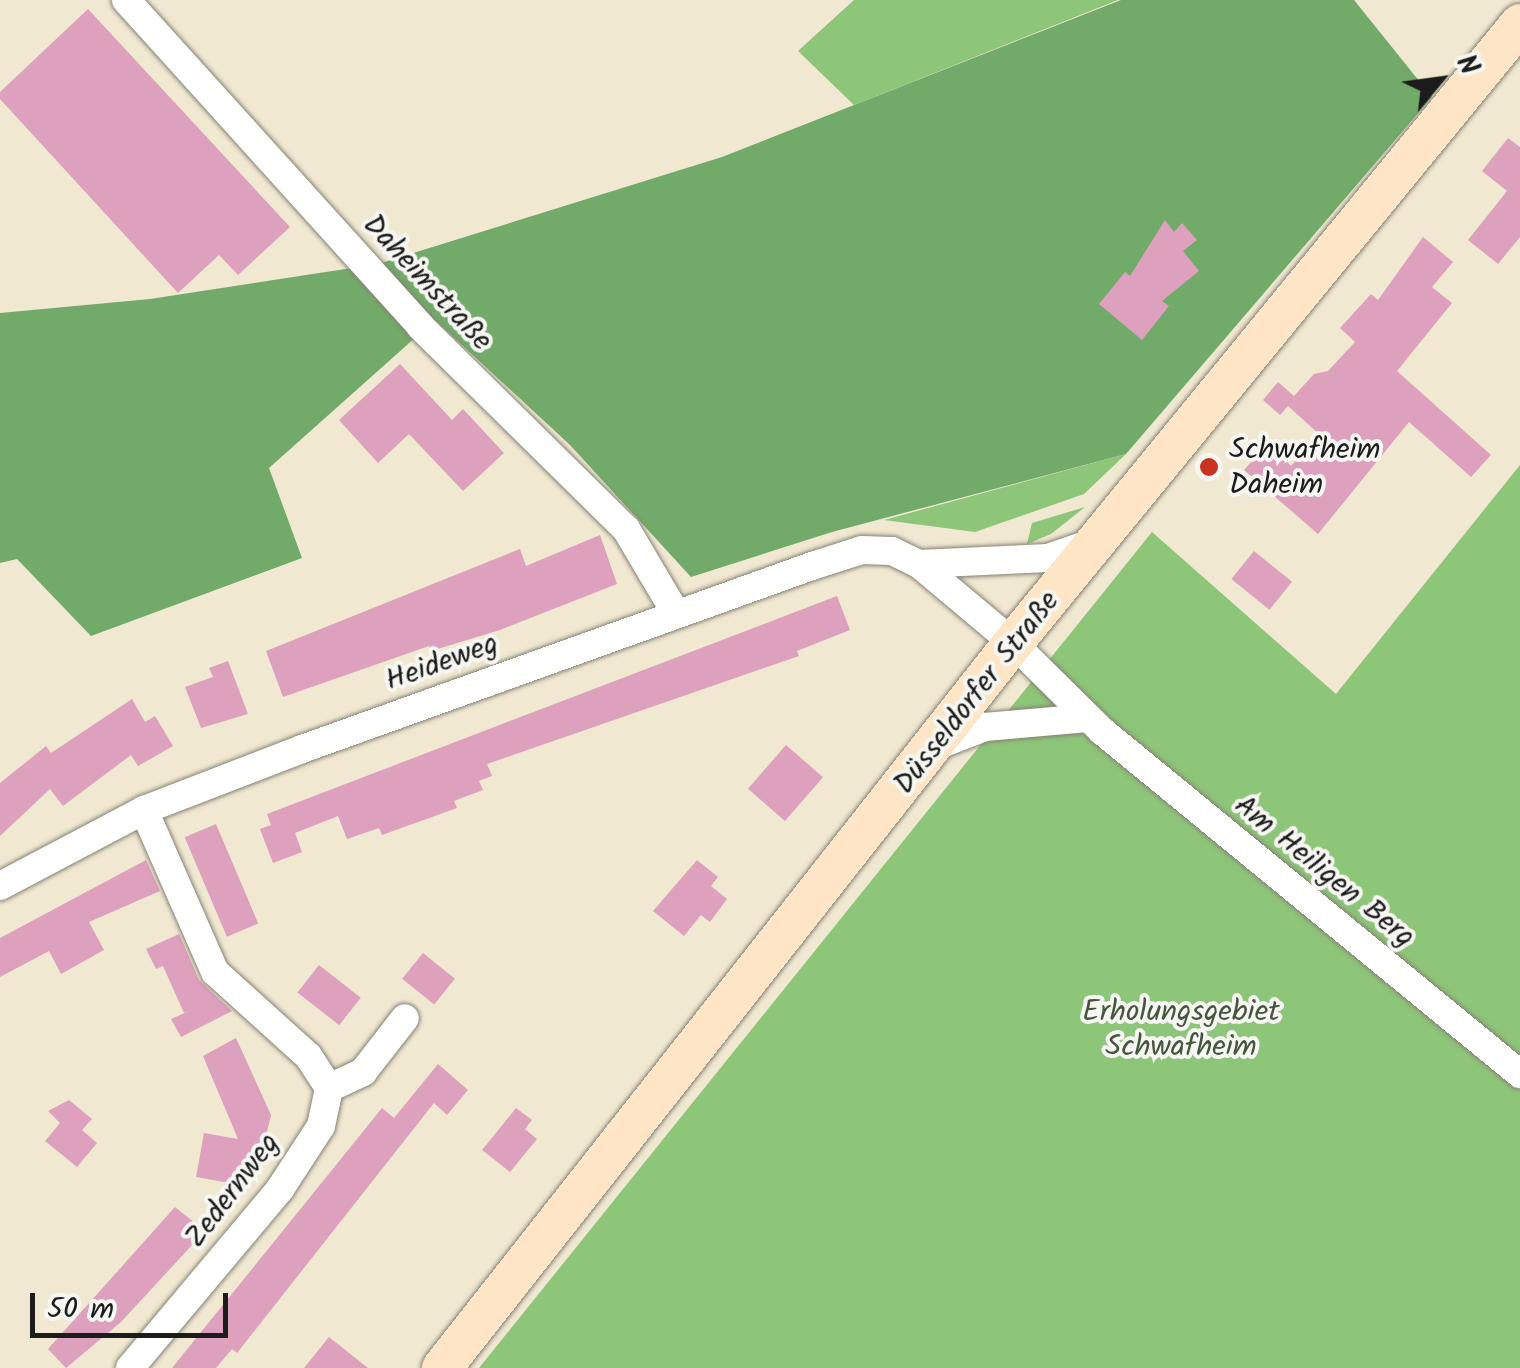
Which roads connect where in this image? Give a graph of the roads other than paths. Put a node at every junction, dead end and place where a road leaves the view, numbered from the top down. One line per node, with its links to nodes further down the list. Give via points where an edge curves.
1 (126, 0): 5 (street, Daheimstraße, via 420,327 626,529)
2 (1520, 24): 3 (main road, Düsseldorfer Straße)
3 (1100, 540): 4 (street, Heideweg, via 1048,558); 6 (main road, Düsseldorfer Straße)
4 (919, 564): 5 (street, Heideweg, via 892,551 862,550); 6 (street, Heideweg)
5 (676, 612): 9 (street, Heideweg)
6 (1014, 642): 7 (street, Am Heiligen Berg); 8 (main road, Düsseldorfer Straße)
7 (1088, 718): 8 (street, via 986,727); 12 (street, Am Heiligen Berg)
8 (936, 746): 15 (main road, Düsseldorfer Straße)
9 (144, 810): 10 (street, Heideweg); 13 (street, via 215,972 308,1056)
10 (0, 886)
11 (406, 1018): 13 (street, via 362,1072)
12 (1520, 1074)
13 (329, 1088): 14 (street, Zedernweg, via 321,1126 280,1189)
14 (130, 1368)
15 (442, 1368)

